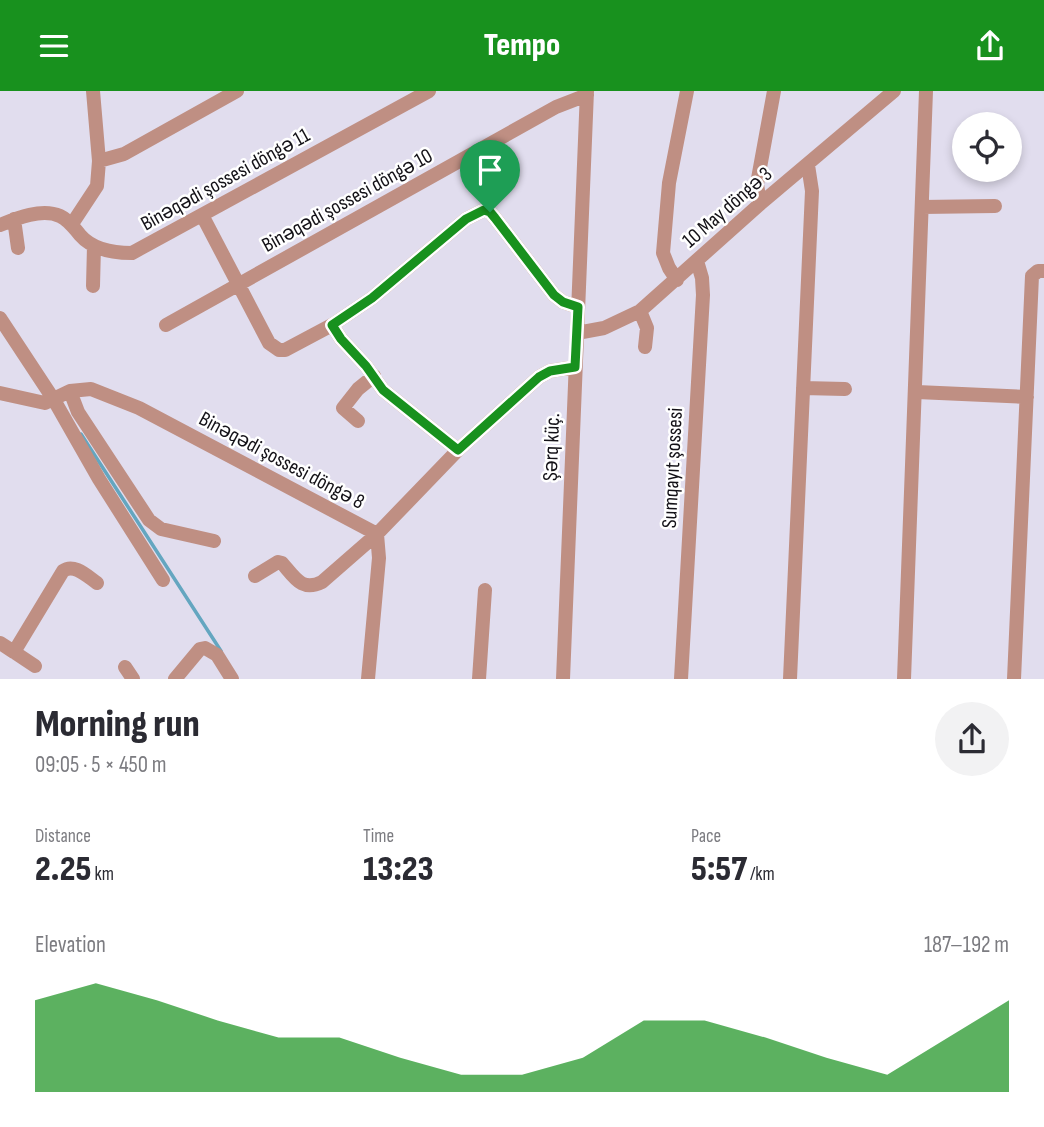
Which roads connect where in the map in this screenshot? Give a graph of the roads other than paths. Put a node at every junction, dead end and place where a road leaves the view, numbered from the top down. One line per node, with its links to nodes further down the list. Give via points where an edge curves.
1 (93, 91): 9 (street)
2 (237, 91): 9 (street, via 124,154)
3 (429, 91): 14 (street, Binəqədi şossesi döngə 11)
4 (688, 91): 21 (street, via 669,183 663,253)
5 (774, 91): 11 (street, via 757,184)
6 (894, 91): 10 (street, 10 May döngə 3)
7 (926, 91): 13 (street)
8 (587, 93): 22 (street, Binəqədi şossesi döngə 10); 24 (street, Şərq küç.)
9 (99, 161): 16 (street, via 97,186)
10 (808, 165): 11 (street, 10 May döngə 3); 34 (street, via 812,191)
11 (760, 204): 19 (street, 10 May döngə 3)
12 (995, 206): 13 (street)
13 (922, 207): 36 (street)
14 (202, 215): 17 (street, Binəqədi şossesi döngə 11, via 132,253); 22 (street)
15 (7, 222): 16 (street, via 51,213); 18 (street)
16 (72, 224): 17 (street)
17 (94, 246): 23 (street)
18 (18, 248)
19 (696, 261): 21 (street, 10 May döngə 3); 56 (street, Sumqayıt şossesi, via 703,295)
20 (1044, 271): 39 (street, via 1032,276)
21 (677, 280): 25 (street, 10 May döngə 3)
22 (239, 284): 27 (street, Binəqədi şossesi döngə 10); 28 (street, via 269,343 279,350)
23 (93, 286)
24 (578, 307): 28 (street, via 554,295 484,210 466,219 372,298); 29 (street, Şərq küç.)
25 (640, 311): 29 (street, 10 May döngə 3, via 604,328); 31 (street, via 647,328)
26 (0, 318): 38 (street)
27 (166, 325)
28 (332, 325): 33 (street)
29 (577, 333): 32 (street, Şərq küç.)
30 (25, 336): 38 (street, via 37,363)
31 (645, 347)
32 (575, 367): 41 (street, Binəqədi şossesi döngə 8, via 539,377); 55 (street, Şərq küç.)
33 (374, 376): 40 (street, via 343,408); 41 (street, via 398,404)
34 (803, 388): 35 (street); 57 (street)
35 (845, 389)
36 (917, 392): 39 (street); 58 (street)
37 (0, 393): 38 (street, Binəqədi şossesi döngə 8, via 45,403)
38 (61, 396): 42 (street, Binəqədi şossesi döngə 8, via 91,389 139,408); 43 (street, via 78,412 149,520 162,529); 45 (street, via 99,479)
39 (1027, 397): 59 (street)
40 (358, 421)
41 (458, 450): 42 (street, Binəqədi şossesi döngə 8)
42 (377, 534): 44 (street, via 313,587 301,585 278,562); 53 (street)
43 (214, 541)
44 (255, 576)
45 (163, 580)
46 (97, 583): 49 (street, via 74,568 63,571)
47 (485, 590): 54 (street)
48 (0, 643): 49 (street)
49 (14, 652): 50 (street)
50 (35, 666)
51 (175, 679): 52 (street, via 205,648 216,655)
52 (232, 679)
53 (368, 679)
54 (479, 679)
55 (564, 679)
56 (681, 679)
57 (790, 679)
58 (904, 679)
59 (1014, 679)

